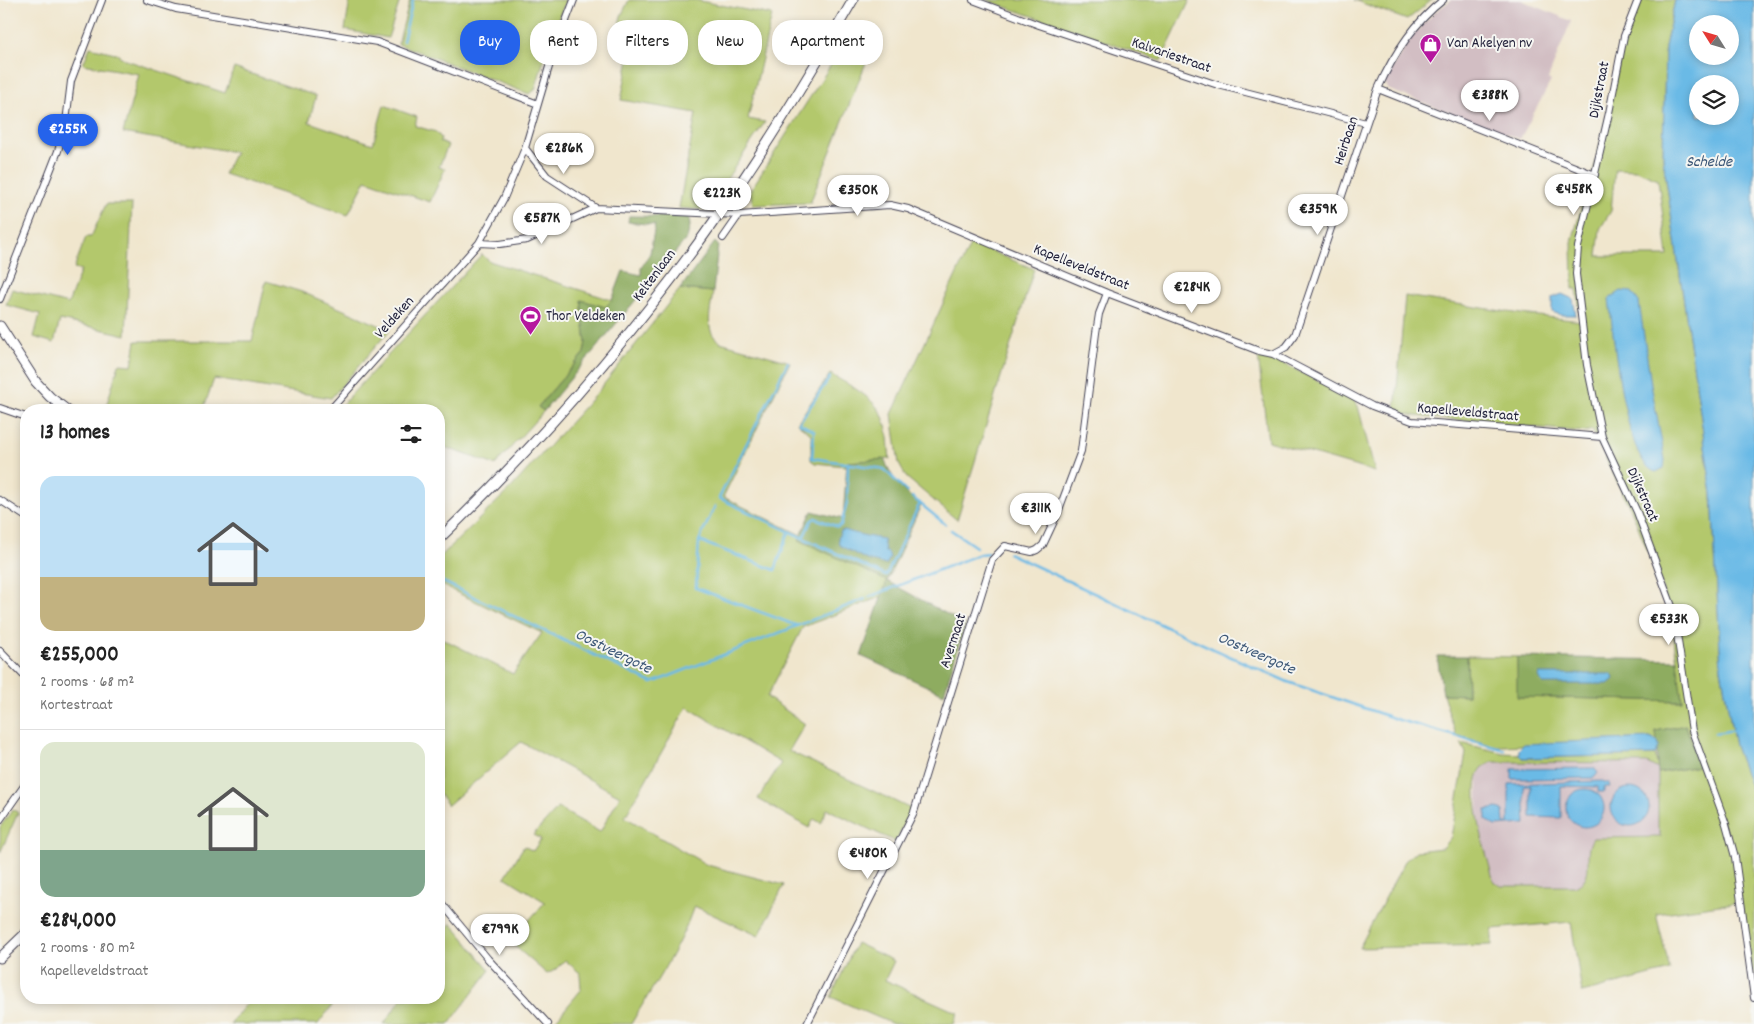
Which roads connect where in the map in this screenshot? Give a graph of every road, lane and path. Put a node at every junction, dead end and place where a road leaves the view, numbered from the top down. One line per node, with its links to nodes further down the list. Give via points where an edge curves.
1 (102, 0): 19 (street, via 76,64 58,151)
2 (147, 0): 9 (street, via 185,10 377,42)
3 (574, 0): 9 (street, Veldeken)
4 (854, 0): 14 (main road, Keltenlaan)
5 (972, 0): 10 (street, Kalvariestraat, via 1218,85)
6 (1443, 0): 8 (street, Heirbaan, via 1426,14 1401,45)
7 (1638, 0): 12 (street, Dijkstraat, via 1624,36)
8 (1378, 88): 10 (street, Heirbaan); 12 (street)
9 (538, 104): 11 (street, Veldeken)
10 (1366, 123): 21 (street, Heirbaan, via 1295,335 1286,347)
11 (526, 148): 13 (street, via 547,176); 17 (street, Veldeken)
12 (1595, 175): 26 (street, Dijkstraat, via 1578,247 1576,274 1588,372)
13 (596, 208): 14 (street, Kapelleveldstraat); 17 (street, via 527,240)
14 (720, 213): 15 (street, Kapelleveldstraat); 29 (main road, Keltenlaan, via 608,359 510,468)
15 (739, 215): 16 (street); 18 (street, Kapelleveldstraat, via 877,205 908,209)
16 (723, 238)
17 (479, 243): 23 (street, Veldeken)
18 (1107, 293): 21 (street, Kapelleveldstraat); 39 (street, Avermaat, via 1097,324 1081,451 1057,515 1043,545 1037,550 1032,552 1005,546 992,560 914,812)
19 (0, 299)
20 (0, 326): 22 (main road, via 36,382)
21 (1274, 354): 26 (street, Kapelleveldstraat, via 1372,406 1412,421)
22 (59, 404)
23 (335, 404)
24 (0, 409): 25 (street)
25 (20, 415)
26 (1602, 437): 37 (street, Dijkstraat, via 1637,512 1673,609 1692,730 1735,857)
27 (0, 500): 28 (street)
28 (20, 512)
29 (445, 533)
30 (0, 652): 31 (street)
31 (20, 672)
32 (20, 792): 33 (street)
33 (0, 820)
34 (445, 907): 38 (street)
35 (20, 939): 36 (main road)
36 (0, 958)
37 (1754, 998)
38 (548, 1024)
39 (807, 1024)

